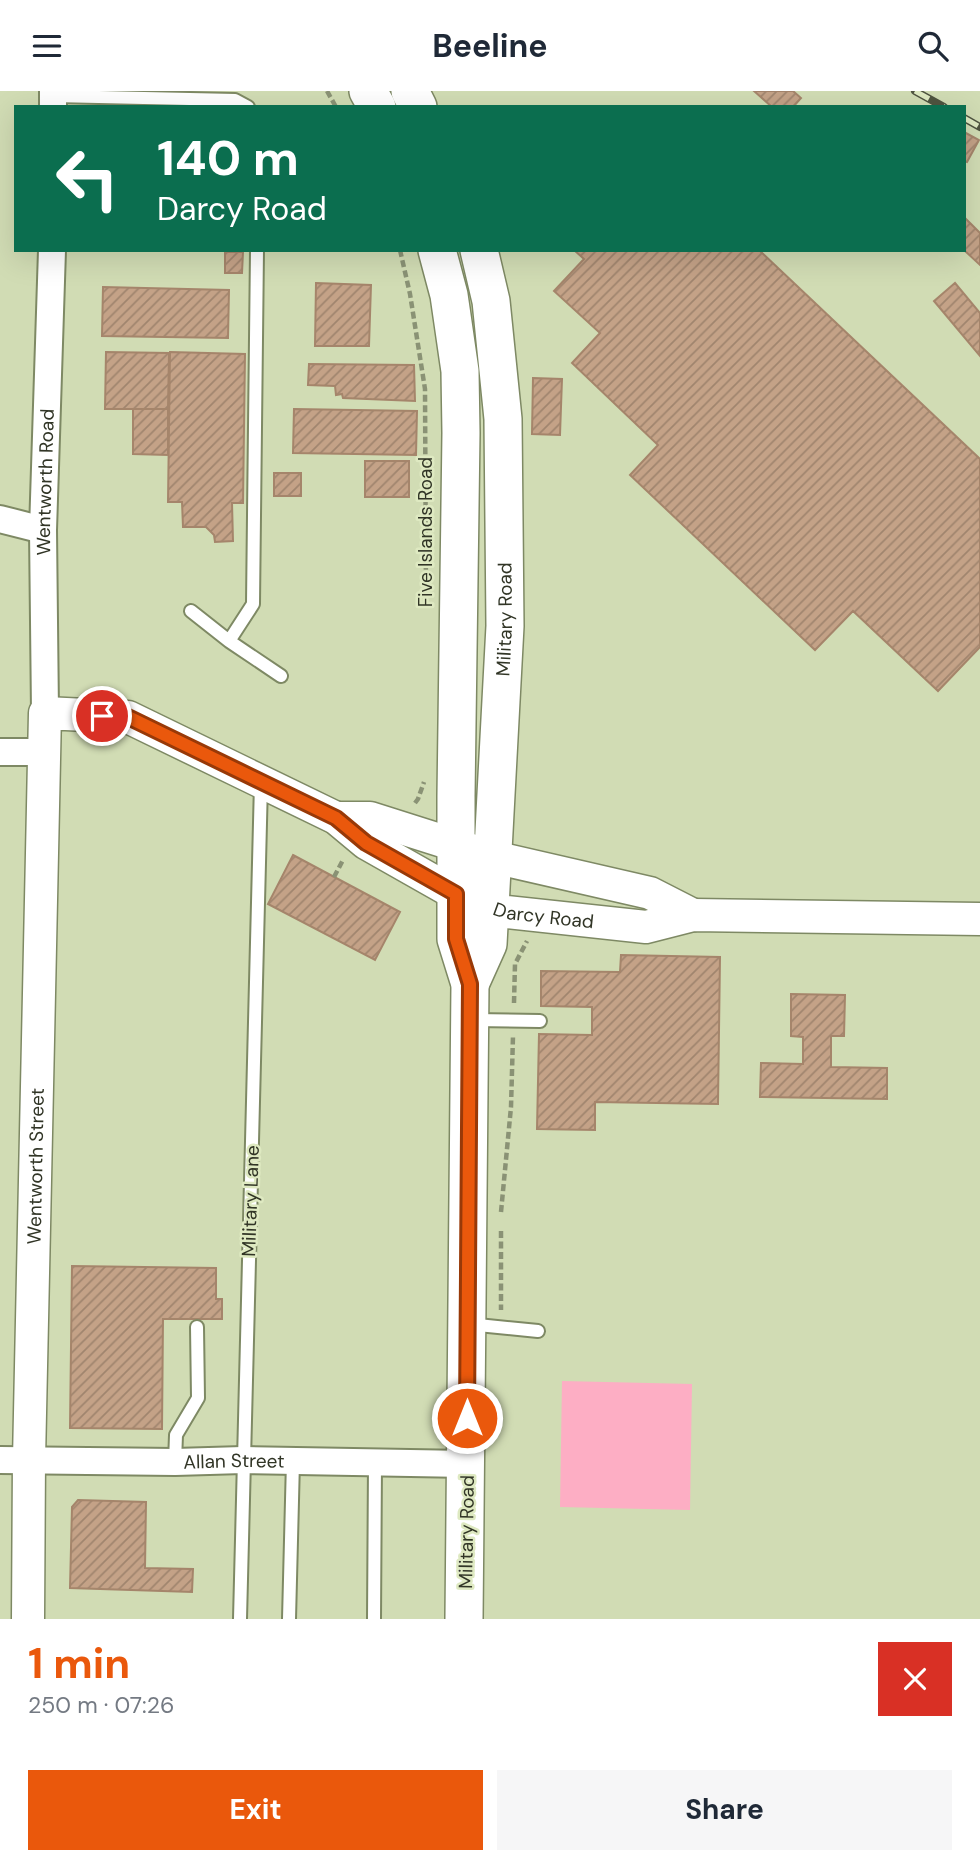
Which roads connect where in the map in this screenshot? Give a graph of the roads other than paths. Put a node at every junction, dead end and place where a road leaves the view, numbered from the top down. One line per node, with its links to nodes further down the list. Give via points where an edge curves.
1 (174, 95): 2 (lane); 3 (lane)
2 (223, 95): 4 (lane)
3 (52, 98)
4 (244, 105)
5 (52, 252): 10 (street, Wentworth Road)
6 (257, 252): 12 (lane, via 254,594 248,614)
7 (438, 252): 19 (main road, Military Road, via 460,371)
8 (479, 252): 20 (main road, Military Road, via 491,301 503,419 505,626)
9 (0, 519): 10 (street)
10 (43, 530): 14 (street, Wentworth Road)
11 (191, 611): 12 (lane)
12 (229, 641): 13 (lane)
13 (281, 677)
14 (45, 713): 16 (street, Wentworth Street); 17 (street, Darcy Road, via 128,717)
15 (0, 752): 16 (street)
16 (46, 753): 31 (street, Wentworth Street)
17 (261, 783): 18 (street, Darcy Road); 32 (lane, Military Lane)
18 (336, 818): 19 (street, Darcy Road, via 370,818); 21 (street, Darcy Road, via 366,843)
19 (456, 846): 20 (street, Darcy Road); 21 (main road, Military Road)
20 (493, 857): 22 (main road, Military Road); 23 (street, Darcy Road, via 650,893)
21 (456, 894): 22 (street, Darcy Road); 25 (main road, Military Road, via 456,939)
22 (490, 906): 23 (street, Darcy Road, via 529,916 646,927); 25 (main road, Military Road, via 488,944)
23 (693, 915): 24 (street, Darcy Road)
24 (980, 919)
25 (470, 984): 26 (main road, Military Road)
26 (468, 1020): 27 (lane); 28 (main road, Military Road)
27 (540, 1021)
28 (485, 1326): 30 (lane); 36 (main road, Military Road)
29 (197, 1327): 34 (lane, via 198,1398 176,1435)
30 (538, 1331)
31 (15, 1460): 34 (street, Allan Street); 37 (street, Wentworth Street)
32 (243, 1460): 33 (street, Allan Street); 34 (street, Allan Street); 38 (lane, Military Lane)
33 (293, 1461): 35 (street, Allan Street); 39 (lane)
34 (175, 1462)
35 (375, 1463): 36 (street, Allan Street); 40 (lane)
36 (467, 1464): 41 (main road, Military Road)
37 (28, 1619)
38 (240, 1619)
39 (289, 1619)
40 (374, 1619)
41 (464, 1619)

